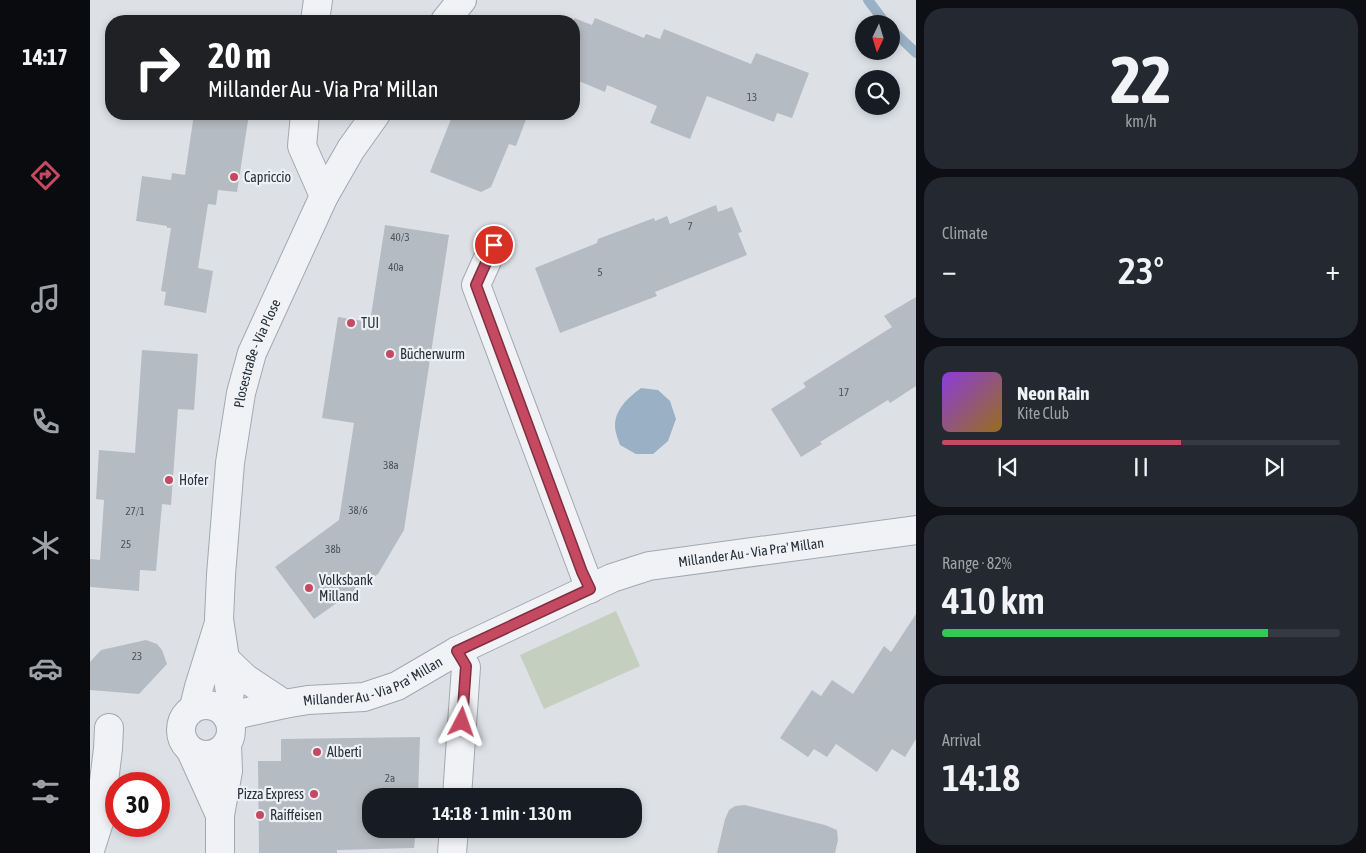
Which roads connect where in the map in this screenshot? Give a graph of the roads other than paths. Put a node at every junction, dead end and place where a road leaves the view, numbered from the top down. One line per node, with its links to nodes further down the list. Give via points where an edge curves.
1 (318, 0): 3 (street)
2 (462, 0): 4 (street)
3 (317, 15)
4 (449, 15)
5 (305, 120): 7 (street, via 302,146)
6 (372, 120): 7 (street, Plosestraße - Via Plose)
7 (324, 196): 11 (street, Plosestraße - Via Plose, via 252,353 241,393 230,463)
8 (494, 245): 10 (street, via 476,285)
9 (916, 530): 10 (street, Millander Au - Via Pra' Millan, via 649,566)
10 (590, 589): 12 (street, Millander Au - Via Pra' Millan)
11 (219, 619): 13 (street, Plosestraße - Via Plose); 15 (street, Plosestraße - Via Plose)
12 (457, 651): 14 (street, Millander Au - Via Pra' Millan, via 397,686 364,697); 19 (street, Millander Au - Via Pra' Millan, via 466,666)
13 (225, 659): 14 (street, Millander Au - Via Pra' Millan, via 245,678); 16 (street, Plosestraße - Via Plose, via 230,692)
14 (284, 704): 16 (street, Millander Au - Via Pra' Millan, via 243,713)
15 (194, 707): 16 (street, via 211,705 219,708); 18 (street, Plosestraße - Via Plose, via 185,716 181,728 185,745)
16 (227, 726): 18 (street, via 222,751 207,756); 20 (street, Plosestraße - Via Plose, via 228,771)
17 (109, 728): 22 (street, via 99,822)
18 (191, 751): 20 (street, Plosestraße - Via Plose)
19 (458, 788)
20 (220, 815): 23 (street, Plosestraße - Via Plose)
21 (453, 838): 24 (street)
22 (90, 850)
23 (220, 853)
24 (452, 853)

